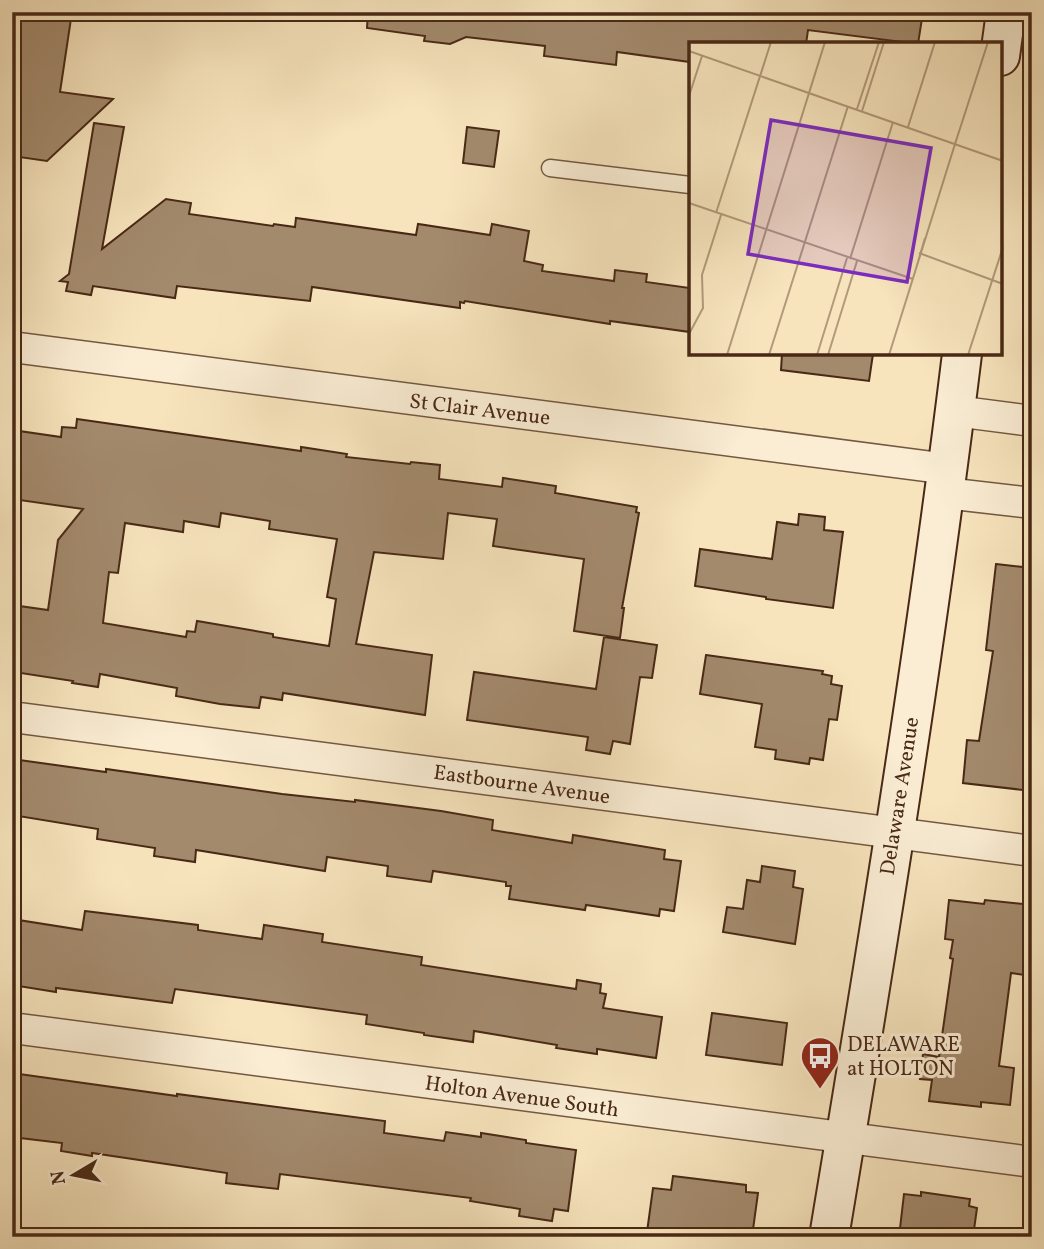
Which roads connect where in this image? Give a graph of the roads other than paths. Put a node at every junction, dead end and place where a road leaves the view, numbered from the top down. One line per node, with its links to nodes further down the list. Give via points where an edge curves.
1 (1006, 12): 2 (street)
2 (1002, 42)
3 (550, 168): 4 (lane)
4 (689, 185)
5 (12, 347): 9 (street, St Clair Avenue)
6 (962, 355): 7 (street, Delaware Avenue)
7 (955, 411): 8 (street); 9 (street, Delaware Avenue)
8 (1032, 422)
9 (946, 481): 10 (street, St Clair Avenue); 12 (street, Delaware Avenue)
10 (1032, 503)
11 (12, 717): 12 (street, Eastbourne Avenue)
12 (894, 833): 13 (street, Eastbourne Avenue); 15 (street, Delaware Avenue)
13 (1032, 851)
14 (12, 1028): 15 (street, Holton Avenue South)
15 (845, 1138): 16 (street, Holton Avenue South); 17 (street, Delaware Avenue)
16 (1032, 1162)
17 (829, 1237)

